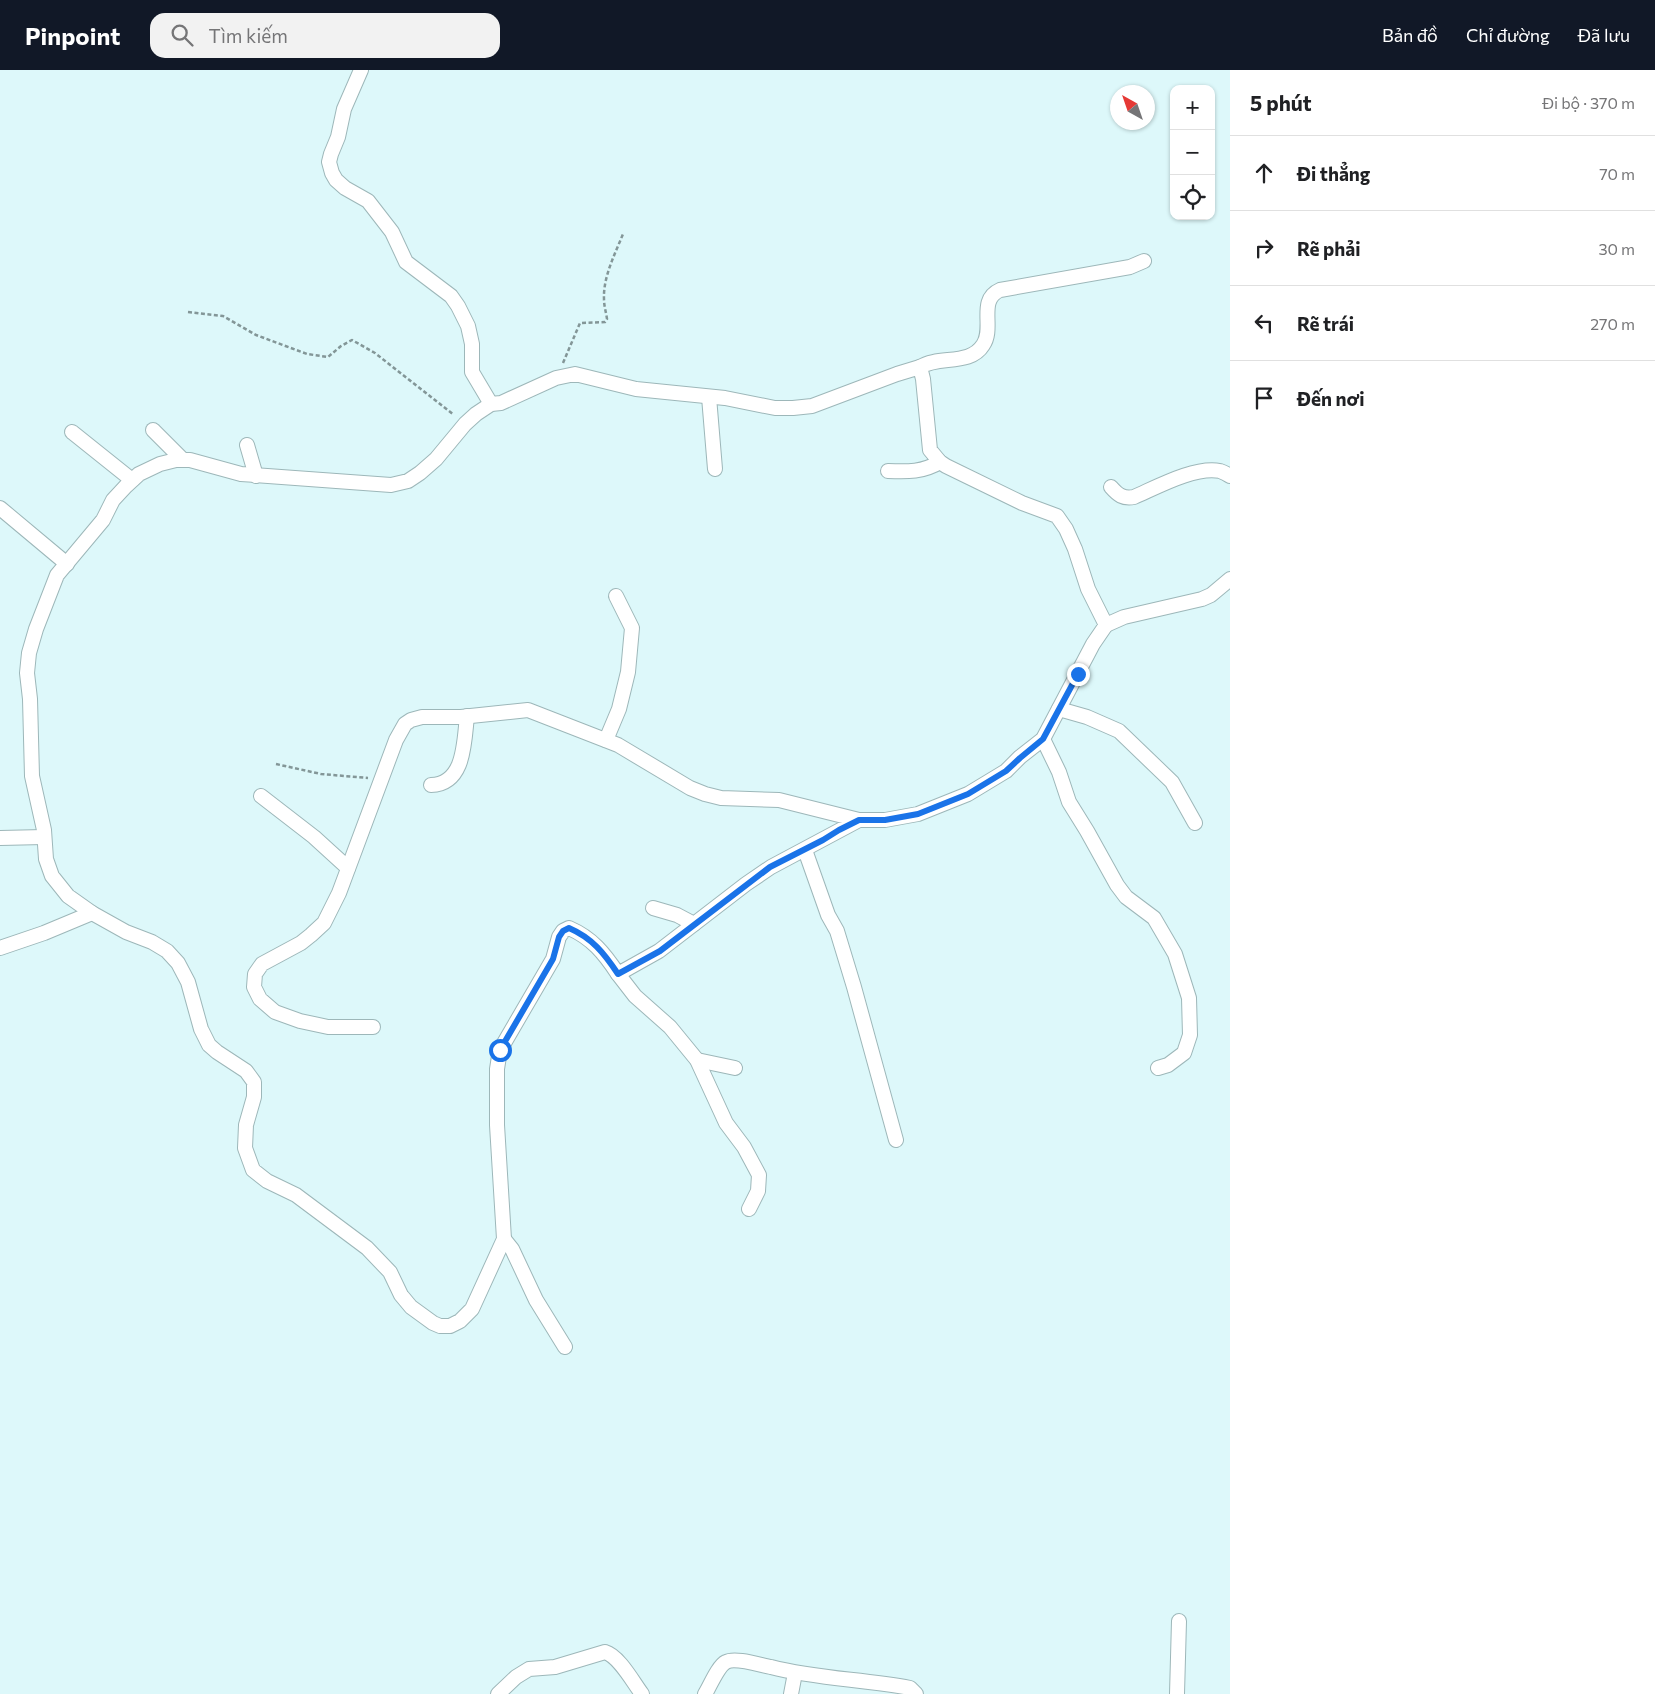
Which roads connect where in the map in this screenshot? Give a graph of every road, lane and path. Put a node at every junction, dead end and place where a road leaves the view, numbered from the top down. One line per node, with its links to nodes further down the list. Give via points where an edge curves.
1 (361, 70): 8 (street, via 344,109 331,154 332,173 345,188 368,201 392,232 406,262 451,296 458,306 472,344 472,372)
2 (624, 234): 6 (path, via 605,284 607,319 601,323 580,323)
3 (1144, 261): 5 (street, via 1130,267 1000,290 987,304 987,336 980,349 969,357 928,362)
4 (188, 312): 9 (path, via 223,316 256,335 307,354 328,357 352,340 375,353)
5 (920, 367): 7 (street, via 812,406 776,408); 14 (street, via 930,450)
6 (556, 378): 7 (street, via 575,374 636,389); 8 (street, via 501,403)
7 (709, 397): 15 (street)
8 (491, 404): 9 (street)
9 (465, 424): 17 (street, via 420,473 391,485)
10 (154, 430): 13 (street)
11 (72, 432): 19 (street)
12 (247, 445): 17 (street)
13 (183, 460): 17 (street); 19 (street, via 160,464)
14 (940, 462): 16 (street, via 911,472); 25 (street, via 1022,503 1057,516 1075,549 1088,589)
15 (715, 469)
16 (888, 471)
17 (256, 476)
18 (1230, 476): 20 (street, via 1221,471 1206,470 1127,498)
19 (132, 480): 22 (street, via 113,500 103,520)
20 (1111, 487)
21 (0, 508): 22 (street)
22 (67, 564): 36 (street, via 52,586 29,653 27,672 32,776)
23 (1230, 579): 25 (street, via 1202,599 1124,617)
24 (616, 596): 29 (street, via 632,628 628,672 619,709)
25 (1106, 625): 26 (street, via 1092,644)
26 (1059, 709): 28 (street); 35 (street, via 1119,731 1172,782)
27 (467, 716): 29 (street, via 528,710); 31 (street, via 422,717 405,724); 32 (street, via 464,745 454,776 438,785)
28 (1043, 739): 34 (street, via 1006,771 968,794 918,814 885,820); 48 (street, via 1069,802 1117,885 1126,897 1154,918 1175,954 1190,998 1190,1036 1184,1053)
29 (606, 740): 34 (street, via 705,794 721,798 779,800)
30 (276, 764): 31 (path, via 321,774)
31 (382, 779): 39 (street)
32 (431, 785)
33 (261, 796): 39 (street)
34 (859, 820): 38 (street)
35 (1195, 823)
36 (44, 837): 37 (street); 41 (street, via 52,876 68,896)
37 (0, 838)
38 (805, 850): 42 (street, via 770,867); 49 (street, via 828,916 837,930)
39 (348, 868): 45 (street, via 324,923 301,943 262,964 255,974 254,986 260,999 275,1012 300,1021 328,1027)
40 (653, 908): 42 (street)
41 (92, 913): 43 (street); 51 (street, via 167,951 188,982 201,1029 209,1045 246,1071 254,1082 245,1148 254,1170 267,1181 296,1195 367,1248 390,1272 411,1307 440,1326 460,1321 472,1309)
42 (694, 924): 44 (street, via 660,951)
43 (0, 948)
44 (618, 974): 46 (street); 51 (street, via 598,946 566,929 559,937 553,959 500,1050 497,1125)
45 (373, 1027)
46 (697, 1060): 47 (street); 50 (street, via 726,1123 759,1175 758,1191)
47 (735, 1068)
48 (1158, 1068)
49 (896, 1140)
50 (749, 1209)
51 (504, 1239): 52 (street)
52 (565, 1347)
53 (1179, 1621): 60 (street)
54 (795, 1673): 57 (street, via 731,1660 721,1667); 58 (street); 59 (street, via 902,1686)
55 (498, 1694): 56 (street, via 529,1669 555,1667 605,1652 612,1654)
56 (642, 1694)
57 (705, 1694)
58 (791, 1694)
59 (916, 1694)
60 (1177, 1694)

